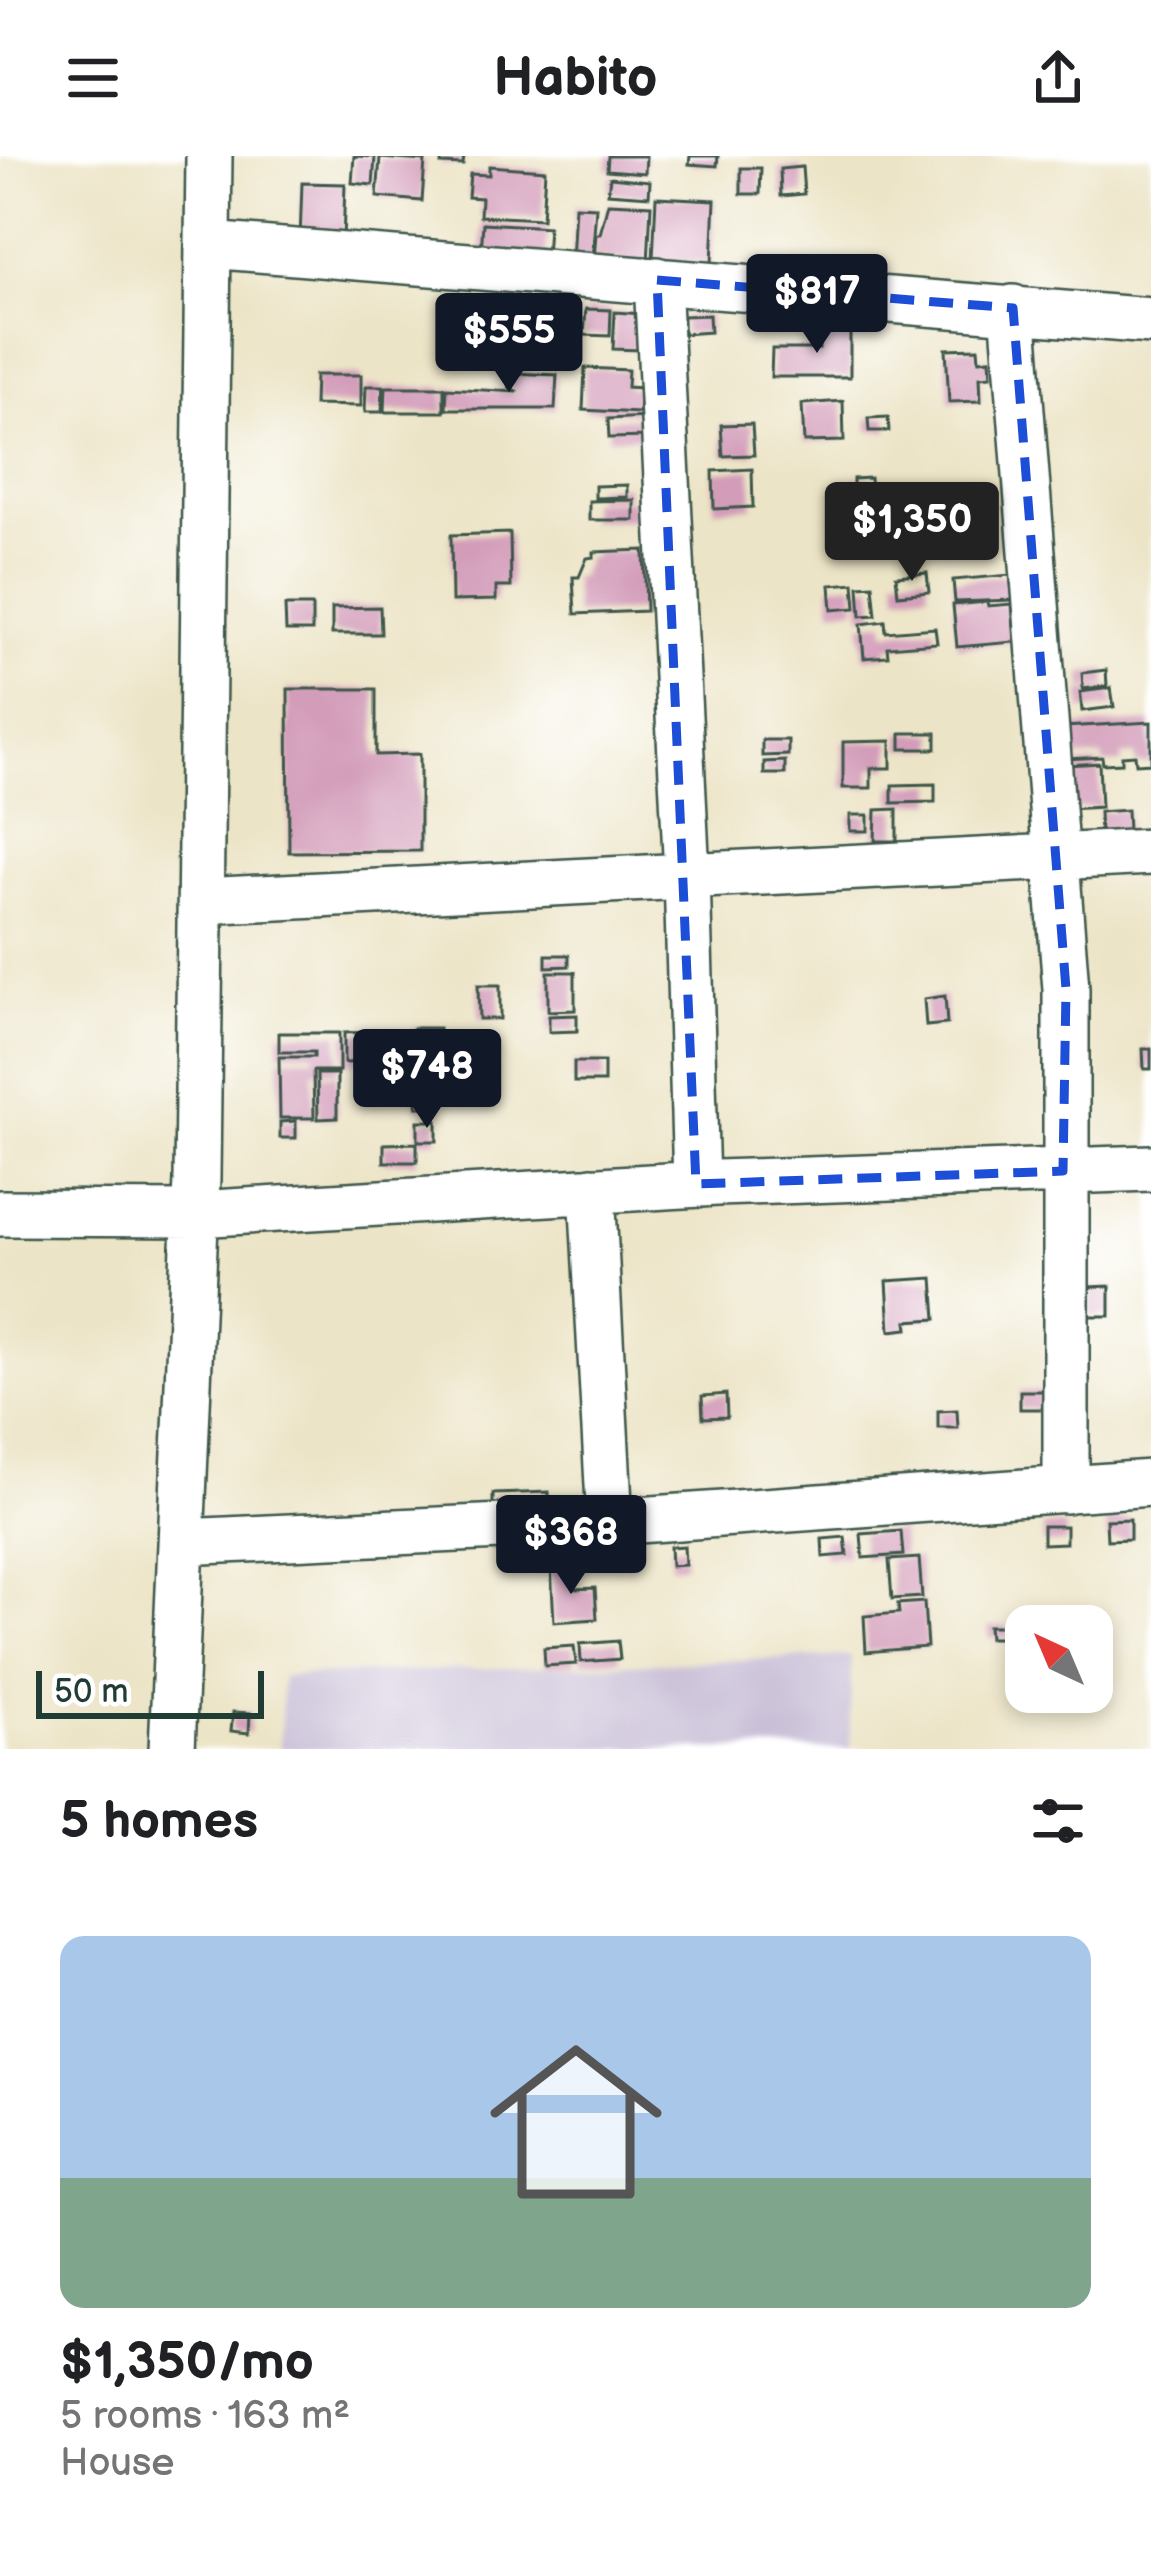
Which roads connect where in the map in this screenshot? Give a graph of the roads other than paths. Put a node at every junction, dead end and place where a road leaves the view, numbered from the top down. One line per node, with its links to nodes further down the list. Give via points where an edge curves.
1 (209, 156): 2 (street)
2 (209, 245): 3 (street); 9 (street)
3 (656, 280): 4 (street); 8 (street)
4 (1012, 308): 5 (street); 7 (street)
5 (1151, 321)
6 (1151, 852): 7 (street)
7 (1052, 854): 8 (street); 11 (street, via 1066,989)
8 (687, 874): 9 (street); 12 (street)
9 (202, 902): 15 (street)
10 (1151, 1168): 11 (street)
11 (1064, 1172): 12 (street); 17 (street)
12 (696, 1184): 13 (street)
13 (592, 1190): 15 (street); 18 (street)
14 (0, 1213): 15 (street)
15 (196, 1214): 19 (street)
16 (1151, 1483): 17 (street)
17 (1066, 1490): 18 (street)
18 (610, 1522): 19 (street)
19 (182, 1542): 20 (street)
20 (172, 1749)

